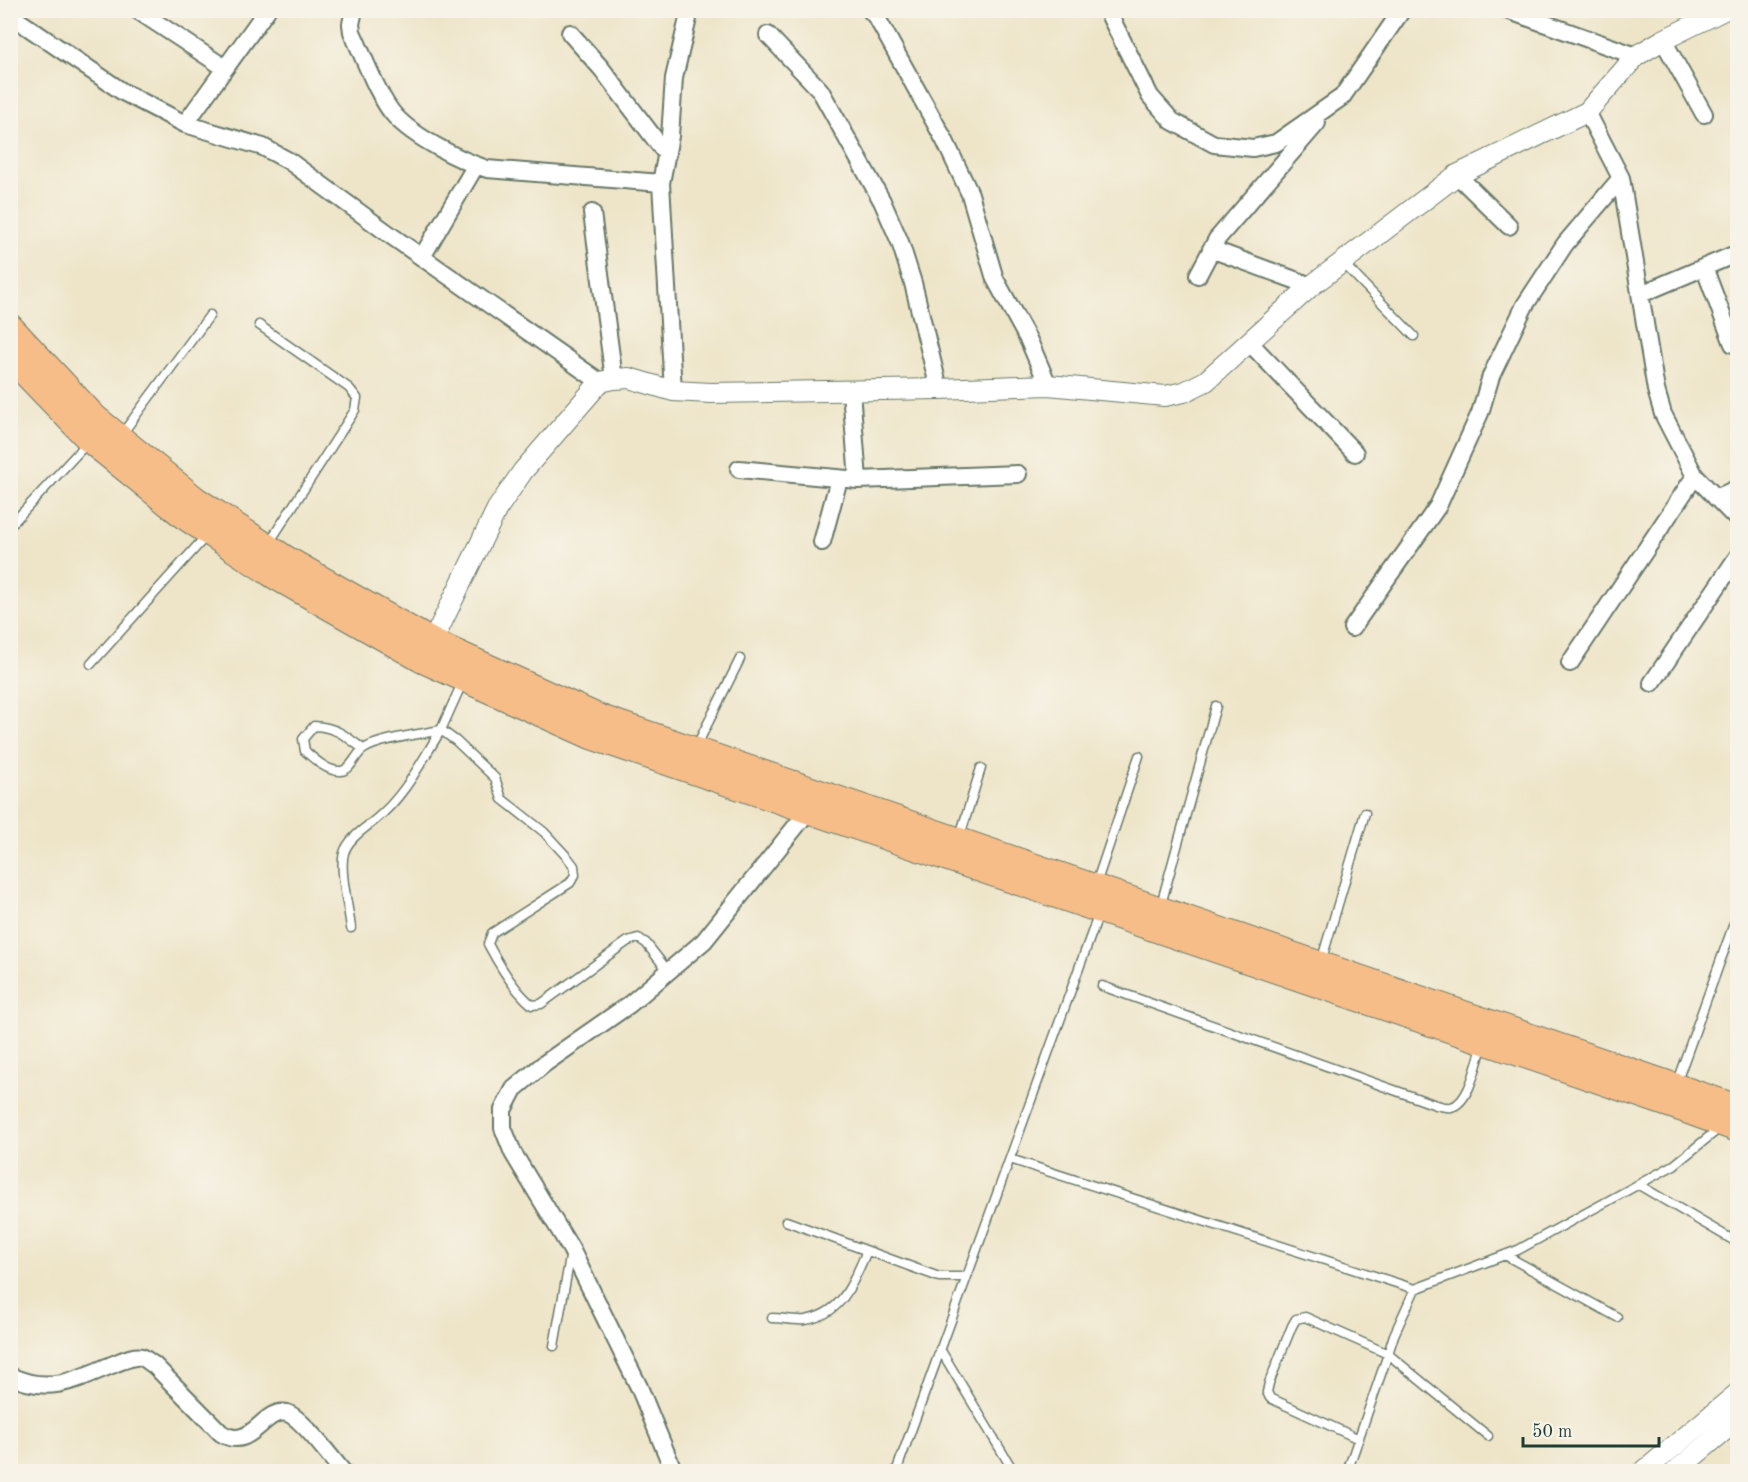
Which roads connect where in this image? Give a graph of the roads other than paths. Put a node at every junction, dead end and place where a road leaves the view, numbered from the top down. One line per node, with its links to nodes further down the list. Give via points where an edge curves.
1 (137, 10): 15 (street)
2 (267, 10): 15 (street)
3 (354, 10): 21 (street, via 352,33 393,115 419,136)
4 (690, 10): 20 (street, via 674,78)
5 (870, 10): 43 (street, via 945,141 970,195 995,279)
6 (1107, 10): 16 (street, via 1150,96 1172,121 1214,144 1253,148 1276,143)
7 (1402, 10): 16 (street)
8 (1507, 10): 14 (street)
9 (1713, 13): 13 (street)
10 (10, 15): 19 (street, via 123,92)
11 (570, 33): 20 (street, via 602,68)
12 (768, 35): 44 (street, via 820,90 882,201 913,283)
13 (1663, 40): 14 (street); 18 (street)
14 (1636, 56): 17 (street)
15 (225, 68): 19 (street)
16 (1342, 97): 27 (street)
17 (1587, 112): 22 (street); 23 (street)
18 (1704, 114)
19 (185, 124): 29 (street, via 263,147 289,161)
20 (667, 155): 24 (street)
21 (476, 165): 24 (street, via 511,172); 29 (street)
22 (1457, 176): 26 (street); 30 (street)
23 (1621, 178): 34 (street); 63 (street, via 1564,244 1525,305 1438,506)
24 (662, 183): 45 (street)
25 (592, 213): 42 (street)
26 (1509, 226)
27 (1211, 249): 32 (street); 33 (street)
28 (1737, 253): 31 (street)
29 (422, 257): 42 (street)
30 (1342, 262): 33 (street); 38 (lane)
31 (1704, 267): 34 (street); 40 (street)
32 (1198, 275)
33 (1311, 286): 39 (street)
34 (1641, 294): 52 (street, via 1663,414)
35 (210, 315): 47 (lane)
36 (260, 325): 61 (lane, via 349,388 357,398 355,410)
37 (10, 327): 47 (main road, via 94,417)
38 (1414, 336)
39 (1249, 342): 43 (street, via 1206,381 1184,392 1165,396); 49 (street)
40 (1733, 344)
41 (10, 357): 48 (main road)
42 (607, 380): 45 (street, via 629,378); 64 (street, via 523,471 497,509)
43 (1048, 385): 44 (street)
44 (939, 389): 46 (street)
45 (673, 391): 46 (street)
46 (851, 391): 54 (street)
47 (120, 437): 61 (main road, via 196,500)
48 (90, 440): 58 (lane); 59 (main road)
49 (1355, 453)
50 (739, 469): 53 (street)
51 (1018, 474): 54 (street)
52 (1695, 476): 56 (street); 66 (street)
53 (839, 479): 54 (street); 60 (street)
54 (858, 480)
55 (1737, 488): 56 (street)
56 (1716, 498): 57 (street)
57 (1737, 520)
58 (10, 526)
59 (209, 533): 64 (main road, via 275,576); 67 (lane)
60 (822, 542)
61 (267, 546): 64 (main road)
62 (1737, 555): 69 (street)
63 (1352, 628)
64 (427, 651): 68 (main road); 73 (main road)
65 (740, 659): 73 (lane)
66 (1570, 663)
67 (91, 664)
68 (464, 679): 71 (lane); 76 (main road, via 591,736)
69 (1652, 683)
70 (1216, 706): 80 (lane)
71 (441, 730): 72 (lane); 82 (lane, via 392,807 353,838 344,852); 84 (lane, via 495,778 502,799 544,832 574,866 575,875 570,883 492,933 488,944 524,998 532,1005 541,1004 628,941 638,938)
72 (363, 749): 72 (lane, via 329,727 314,726 303,739 305,751 339,771 350,766)
73 (695, 750): 78 (main road)
74 (1139, 756): 79 (lane)
75 (981, 768): 78 (lane)
76 (809, 810): 79 (main road); 84 (street, via 704,941)
77 (1365, 813): 83 (lane)
78 (959, 840): 79 (main road)
79 (1098, 898): 80 (main road); 86 (main road); 89 (lane)
80 (1160, 908): 83 (main road)
81 (1737, 915): 87 (lane)
82 (351, 928)
83 (1320, 963): 87 (main road)
84 (668, 971): 93 (street, via 630,1004 514,1089 503,1110 503,1128 513,1153)
85 (1102, 987): 86 (lane, via 1449,1107 1466,1096)
86 (1484, 1041): 88 (main road)
87 (1675, 1085): 88 (main road)
88 (1733, 1120): 90 (lane, via 1674,1165)
89 (1010, 1159): 96 (lane); 97 (lane)
90 (1639, 1185): 92 (lane); 95 (lane)
91 (786, 1221): 94 (lane)
92 (1737, 1243)
93 (571, 1249): 100 (lane); 109 (street, via 639,1387)
94 (867, 1251): 96 (lane, via 939,1277); 99 (lane, via 848,1294 832,1310 805,1320)
95 (1505, 1255): 97 (lane); 98 (lane)
96 (966, 1277): 101 (lane)
97 (1415, 1289): 102 (lane)
98 (1617, 1317)
99 (772, 1318)
100 (554, 1346)
101 (940, 1349): 110 (lane); 111 (lane)
102 (1388, 1354): 106 (lane); 107 (lane); 107 (lane, via 1305,1317 1296,1319 1269,1383 1267,1392 1276,1402)
103 (10, 1376): 108 (street, via 44,1386 67,1383 129,1358 142,1358 229,1438 239,1439 278,1413 288,1413 299,1420)
104 (1737, 1393): 113 (street)
105 (1737, 1419): 114 (street)
106 (1488, 1436)
107 (1359, 1439): 112 (lane)
108 (343, 1472)
109 (674, 1472)
110 (896, 1472)
111 (1014, 1472)
112 (1347, 1472)
113 (1643, 1472)
114 (1675, 1472)

